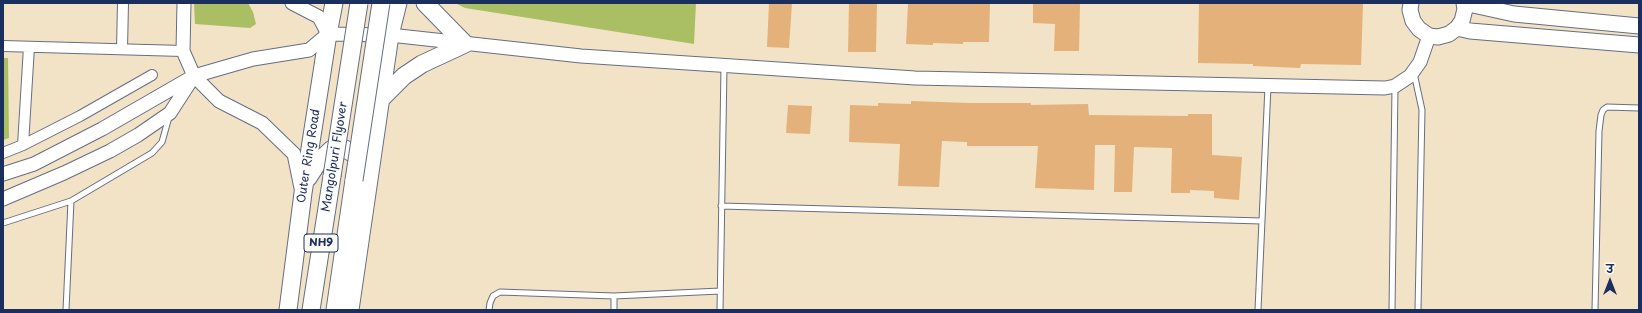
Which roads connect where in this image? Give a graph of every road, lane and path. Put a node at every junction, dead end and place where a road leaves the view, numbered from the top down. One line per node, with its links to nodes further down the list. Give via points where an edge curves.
1 (124, 3): 20 (street)
2 (184, 3): 21 (street)
3 (292, 3): 13 (street, via 319,17)
4 (334, 3): 13 (main road, Outer Ring Road)
5 (359, 3): 45 (main road, Mangolpuri Flyover / NH9, bridge)
6 (381, 3): 46 (main road, Mangolpuri Flyover, bridge)
7 (398, 3): 14 (main road)
8 (425, 3): 16 (main road)
9 (1411, 3): 15 (main road, via 1413,21)
10 (1464, 3): 11 (main road, via 1514,14); 12 (main road, via 1462,21)
11 (1639, 26)
12 (1457, 28): 15 (main road, via 1449,34); 17 (main road)
13 (328, 34): 14 (street); 25 (street, via 309,50 253,59); 35 (main road, Outer Ring Road)
14 (390, 35): 16 (street); 28 (main road)
15 (1429, 36): 23 (street, via 1420,62)
16 (465, 44): 22 (street, via 581,56); 28 (main road, via 422,64 404,76)
17 (1639, 45)
18 (3, 46): 19 (street)
19 (29, 46): 20 (street); 31 (street)
20 (122, 49): 21 (street)
21 (183, 51): 25 (street)
22 (724, 66): 26 (street, via 915,78); 38 (lane)
23 (1414, 70): 27 (street, via 1410,76); 53 (lane, via 1422,110)
24 (152, 75): 31 (street)
25 (194, 76): 30 (street); 33 (street, via 102,129 34,164); 35 (street, via 219,101 262,123 294,154)
26 (1268, 86): 27 (street); 39 (lane)
27 (1395, 86): 52 (lane)
28 (381, 99): 34 (main road)
29 (1639, 108): 54 (lane, via 1607,107 1601,115)
30 (170, 113): 36 (street, via 110,151); 37 (lane, via 162,142 152,153)
31 (23, 145): 32 (street)
32 (3, 153)
33 (3, 174)
34 (370, 177): 35 (main road, via 363,161 354,154 345,149 332,149 311,171); 47 (main road)
35 (303, 193): 44 (main road, Outer Ring Road)
36 (3, 199)
37 (71, 201): 40 (lane); 43 (lane)
38 (721, 206): 39 (lane); 41 (lane)
39 (1262, 221): 51 (lane)
40 (3, 223)
41 (720, 291): 42 (lane); 50 (lane)
42 (614, 296): 48 (lane, via 500,292 493,296); 49 (lane)
43 (66, 310)
44 (288, 310)
45 (311, 310)
46 (335, 310)
47 (350, 310)
48 (489, 310)
49 (614, 310)
50 (720, 310)
51 (1258, 310)
52 (1392, 310)
53 (1418, 310)
54 (1595, 310)

